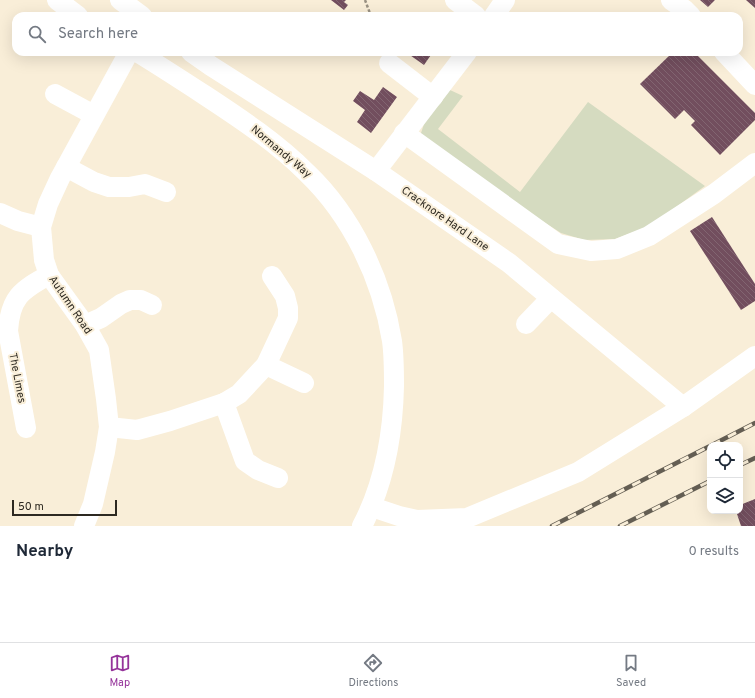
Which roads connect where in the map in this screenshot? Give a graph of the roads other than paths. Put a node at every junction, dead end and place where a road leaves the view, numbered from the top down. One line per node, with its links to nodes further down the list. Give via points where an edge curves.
1 (57, 0): 6 (street)
2 (120, 0): 7 (street)
3 (455, 0): 8 (street)
4 (506, 0): 9 (street)
5 (671, 0): 10 (street)
6 (73, 12)
7 (136, 12)
8 (471, 12)
9 (497, 12)
10 (687, 12)
11 (127, 56): 20 (street, Autumn Road)
12 (143, 56): 43 (street, Normandy Way, via 241,119 292,159 333,202 359,244 383,302 392,342 394,367 392,429 384,470)
13 (197, 56): 24 (street, Cracknore Hard Lane)
14 (464, 56): 19 (street)
15 (728, 56): 17 (street)
16 (389, 63): 19 (street)
17 (755, 85)
18 (55, 94): 20 (street)
19 (433, 97): 21 (street)
20 (94, 115): 23 (street, Autumn Road)
21 (404, 133): 22 (street, via 558,244 591,251 616,249 649,236 714,194); 24 (street)
22 (755, 163)
23 (66, 167): 25 (street, via 109,187 145,184); 27 (street, Autumn Road, via 48,204)
24 (376, 171): 30 (street, Cracknore Hard Lane, via 509,263)
25 (166, 192)
26 (0, 213): 27 (street)
27 (42, 227): 28 (street, Autumn Road, via 44,260)
28 (49, 275): 33 (street, Autumn Road); 34 (street, The Limes, via 22,291 14,302 9,316)
29 (272, 276): 36 (street, via 285,296 288,318)
30 (551, 298): 32 (street); 39 (street, Cracknore Hard Lane)
31 (152, 305): 33 (street, via 141,300 130,300)
32 (526, 324)
33 (85, 326): 40 (street, Autumn Road, via 99,350)
34 (6, 356): 41 (street, The Limes)
35 (755, 356): 39 (street)
36 (266, 365): 37 (street); 38 (street, via 239,394)
37 (304, 383)
38 (224, 403): 40 (street, via 137,430); 42 (street, via 245,461 258,470)
39 (683, 407): 43 (street, via 578,472 467,518 417,520)
40 (109, 427): 44 (street, Autumn Road, via 100,478)
41 (26, 428)
42 (278, 478)
43 (372, 507): 45 (street, Normandy Way)
44 (84, 526)
45 (362, 526)

